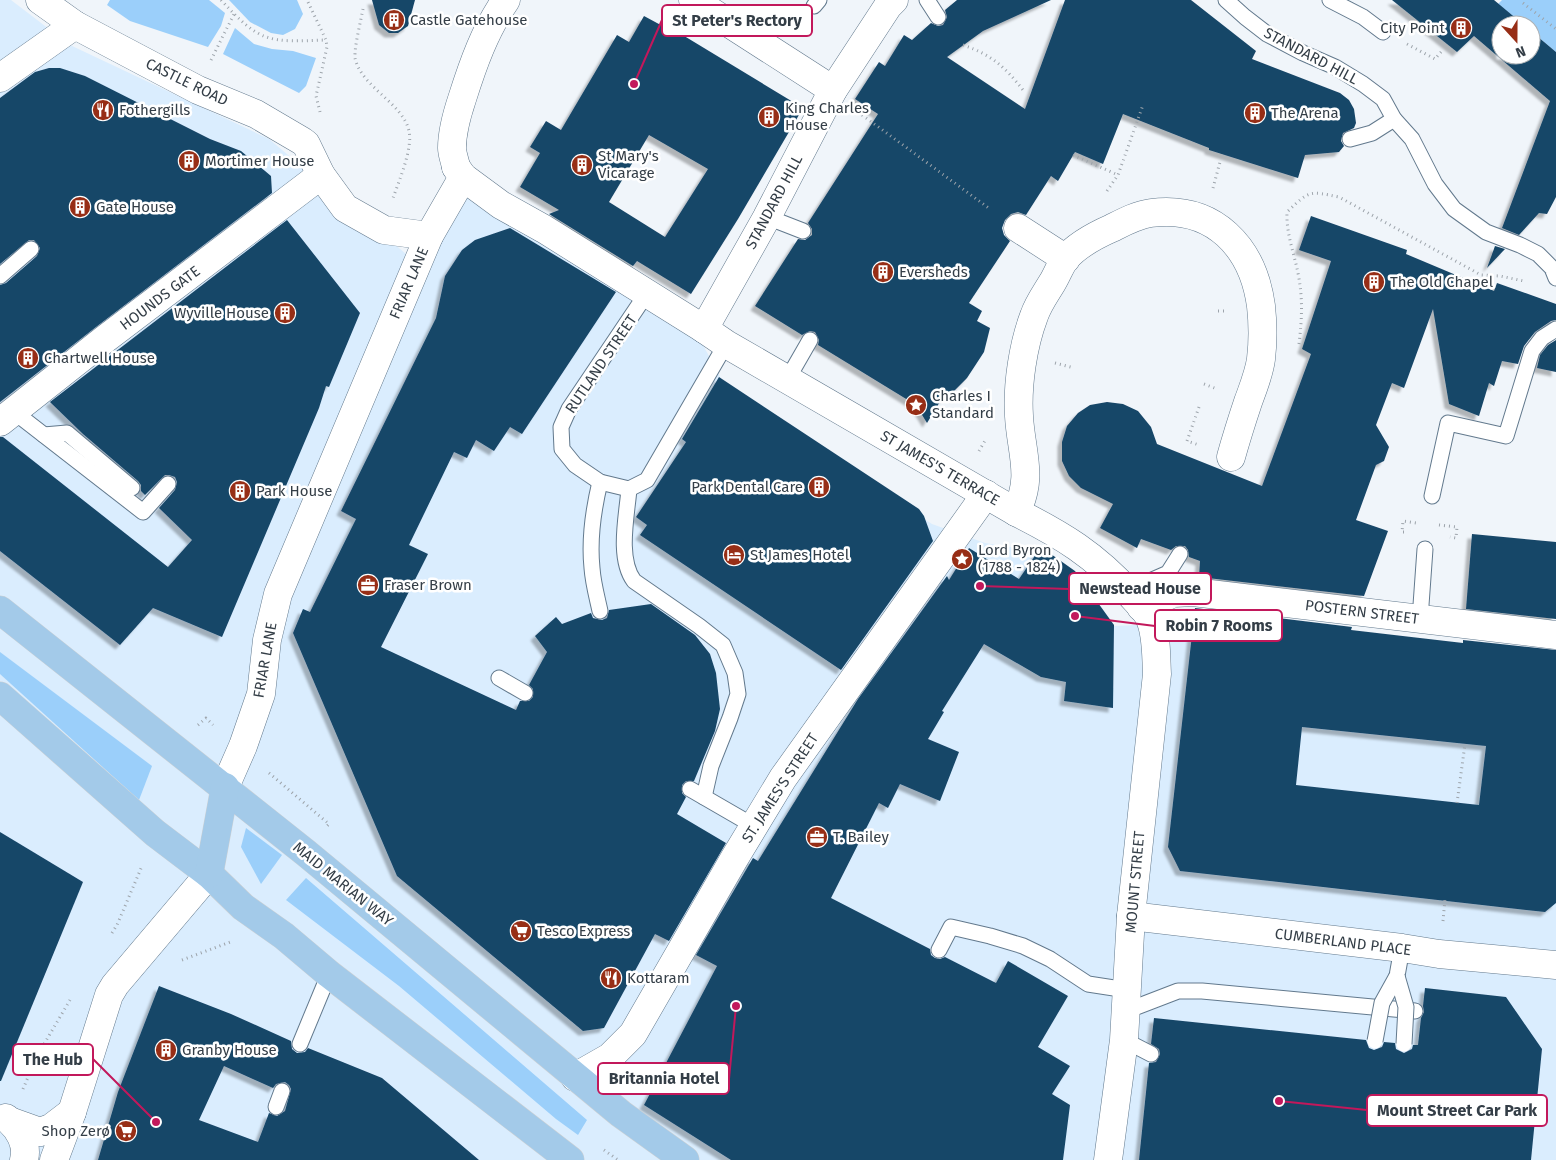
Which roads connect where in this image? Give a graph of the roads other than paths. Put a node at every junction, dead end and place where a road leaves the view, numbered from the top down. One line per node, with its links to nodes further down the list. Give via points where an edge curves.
1 (40, 0): 9 (street, CASTLE ROAD)
2 (506, 0): 15 (street, via 481,44 456,119 452,150)
3 (693, 0): 12 (street)
4 (894, 0): 12 (street, STANDARD HILL)
5 (927, 0): 8 (lane)
6 (1226, 0): 13 (lane, STANDARD HILL, via 1267,34 1335,67 1383,98)
7 (1330, 0): 10 (lane, via 1363,17)
8 (938, 17)
9 (75, 25): 11 (street); 16 (street, CASTLE ROAD, via 198,90 256,114 302,141)
10 (1383, 32)
11 (0, 78)
12 (833, 90): 17 (street, STANDARD HILL)
13 (1394, 119): 14 (lane, via 1372,133); 24 (lane, STANDARD HILL, via 1412,138 1435,184 1454,209 1486,232 1538,254 1552,268)
14 (1350, 139)
15 (460, 172): 20 (street, FRIAR LANE); 25 (street, via 501,205)
16 (321, 176): 20 (street, CASTLE ROAD, via 345,208 384,230); 30 (street, HOUNDS GATE)
17 (767, 217): 19 (lane); 27 (street, STANDARD HILL)
18 (1018, 228): 22 (street)
19 (803, 231)
20 (429, 236): 50 (street, FRIAR LANE, via 278,594 267,640 261,694)
21 (31, 248): 23 (lane)
22 (1066, 259): 32 (street, via 1092,237 1129,220 1150,213 1174,212 1203,220 1228,235 1245,254 1255,275 1263,334 1257,378); 39 (street, via 1034,314 1025,345 1019,415 1026,467 1024,497)
23 (1, 274)
24 (1556, 278)
25 (647, 293): 27 (street); 33 (lane, RUTLAND STREET, via 561,427 562,449 575,466)
26 (1556, 329): 38 (lane, via 1542,338 1532,351 1506,436 1448,423)
27 (715, 336): 29 (street, ST JAMES'S TERRACE); 36 (lane, via 647,480)
28 (810, 340): 29 (lane)
29 (787, 380): 37 (street, ST JAMES'S TERRACE)
30 (7, 417): 31 (lane)
31 (44, 435): 34 (lane, via 143,512); 35 (lane, via 67,433)
32 (1231, 457)
33 (600, 482): 36 (lane, RUTLAND STREET); 44 (lane, via 593,513 592,568)
34 (168, 484)
35 (132, 488)
36 (629, 488): 52 (lane, via 624,556 630,576 723,645 735,673 738,694 711,766)
37 (986, 494): 39 (street, ST JAMES'S TERRACE); 53 (street, ST. JAMES'S STREET, via 783,778)
38 (1432, 496)
39 (1016, 512): 42 (street, ST JAMES'S TERRACE, via 1090,555)
40 (1426, 549): 45 (lane)
41 (1180, 554): 42 (lane, via 1168,572 1152,580)
42 (1151, 604): 45 (street, POSTERN STREET, via 1174,593 1193,592); 55 (street, MOUNT STREET, via 1156,674)
43 (0, 610): 50 (main road, MAID MARIAN WAY)
44 (600, 611)
45 (1420, 619): 46 (street, POSTERN STREET)
46 (1556, 636)
47 (499, 678): 48 (lane)
48 (525, 693)
49 (0, 696): 54 (main road, via 155,833)
50 (225, 787): 54 (main road, FRIAR LANE); 68 (main road, MAID MARIAN WAY)
51 (690, 789): 52 (lane)
52 (704, 797): 53 (lane)
53 (754, 826): 68 (street, ST. JAMES'S STREET, via 633,1034 610,1057)
54 (209, 874): 59 (main road, via 243,907); 71 (street, FRIAR LANE, via 109,995)
55 (1131, 916): 56 (street, CUMBERLAND PLACE); 61 (street, MOUNT STREET)
56 (1402, 948): 58 (street, CUMBERLAND PLACE); 60 (lane)
57 (939, 950): 61 (lane, via 951,927 990,936 1023,946 1088,984)
58 (1556, 965)
59 (329, 974): 65 (lane); 75 (main road)
60 (1397, 976): 64 (lane, bridge, via 1382,1004); 66 (lane, bridge, via 1406,1007)
61 (1127, 1000): 62 (lane, via 1178,991 1202,991); 63 (street, MOUNT STREET)
62 (1415, 1010)
63 (1124, 1040): 67 (lane); 77 (street, MOUNT STREET)
64 (1376, 1041)
65 (300, 1044)
66 (1404, 1044)
67 (1151, 1054)
68 (575, 1077): 76 (main road, MAID MARIAN WAY)
69 (282, 1091): 70 (lane)
70 (276, 1107)
71 (72, 1112): 72 (street, via 40,1132); 74 (street, FRIAR LANE)
72 (6, 1118): 73 (street, via 21,1136 25,1146)
73 (24, 1160)
74 (54, 1160)
75 (570, 1160)
76 (685, 1160)
77 (1108, 1160)

